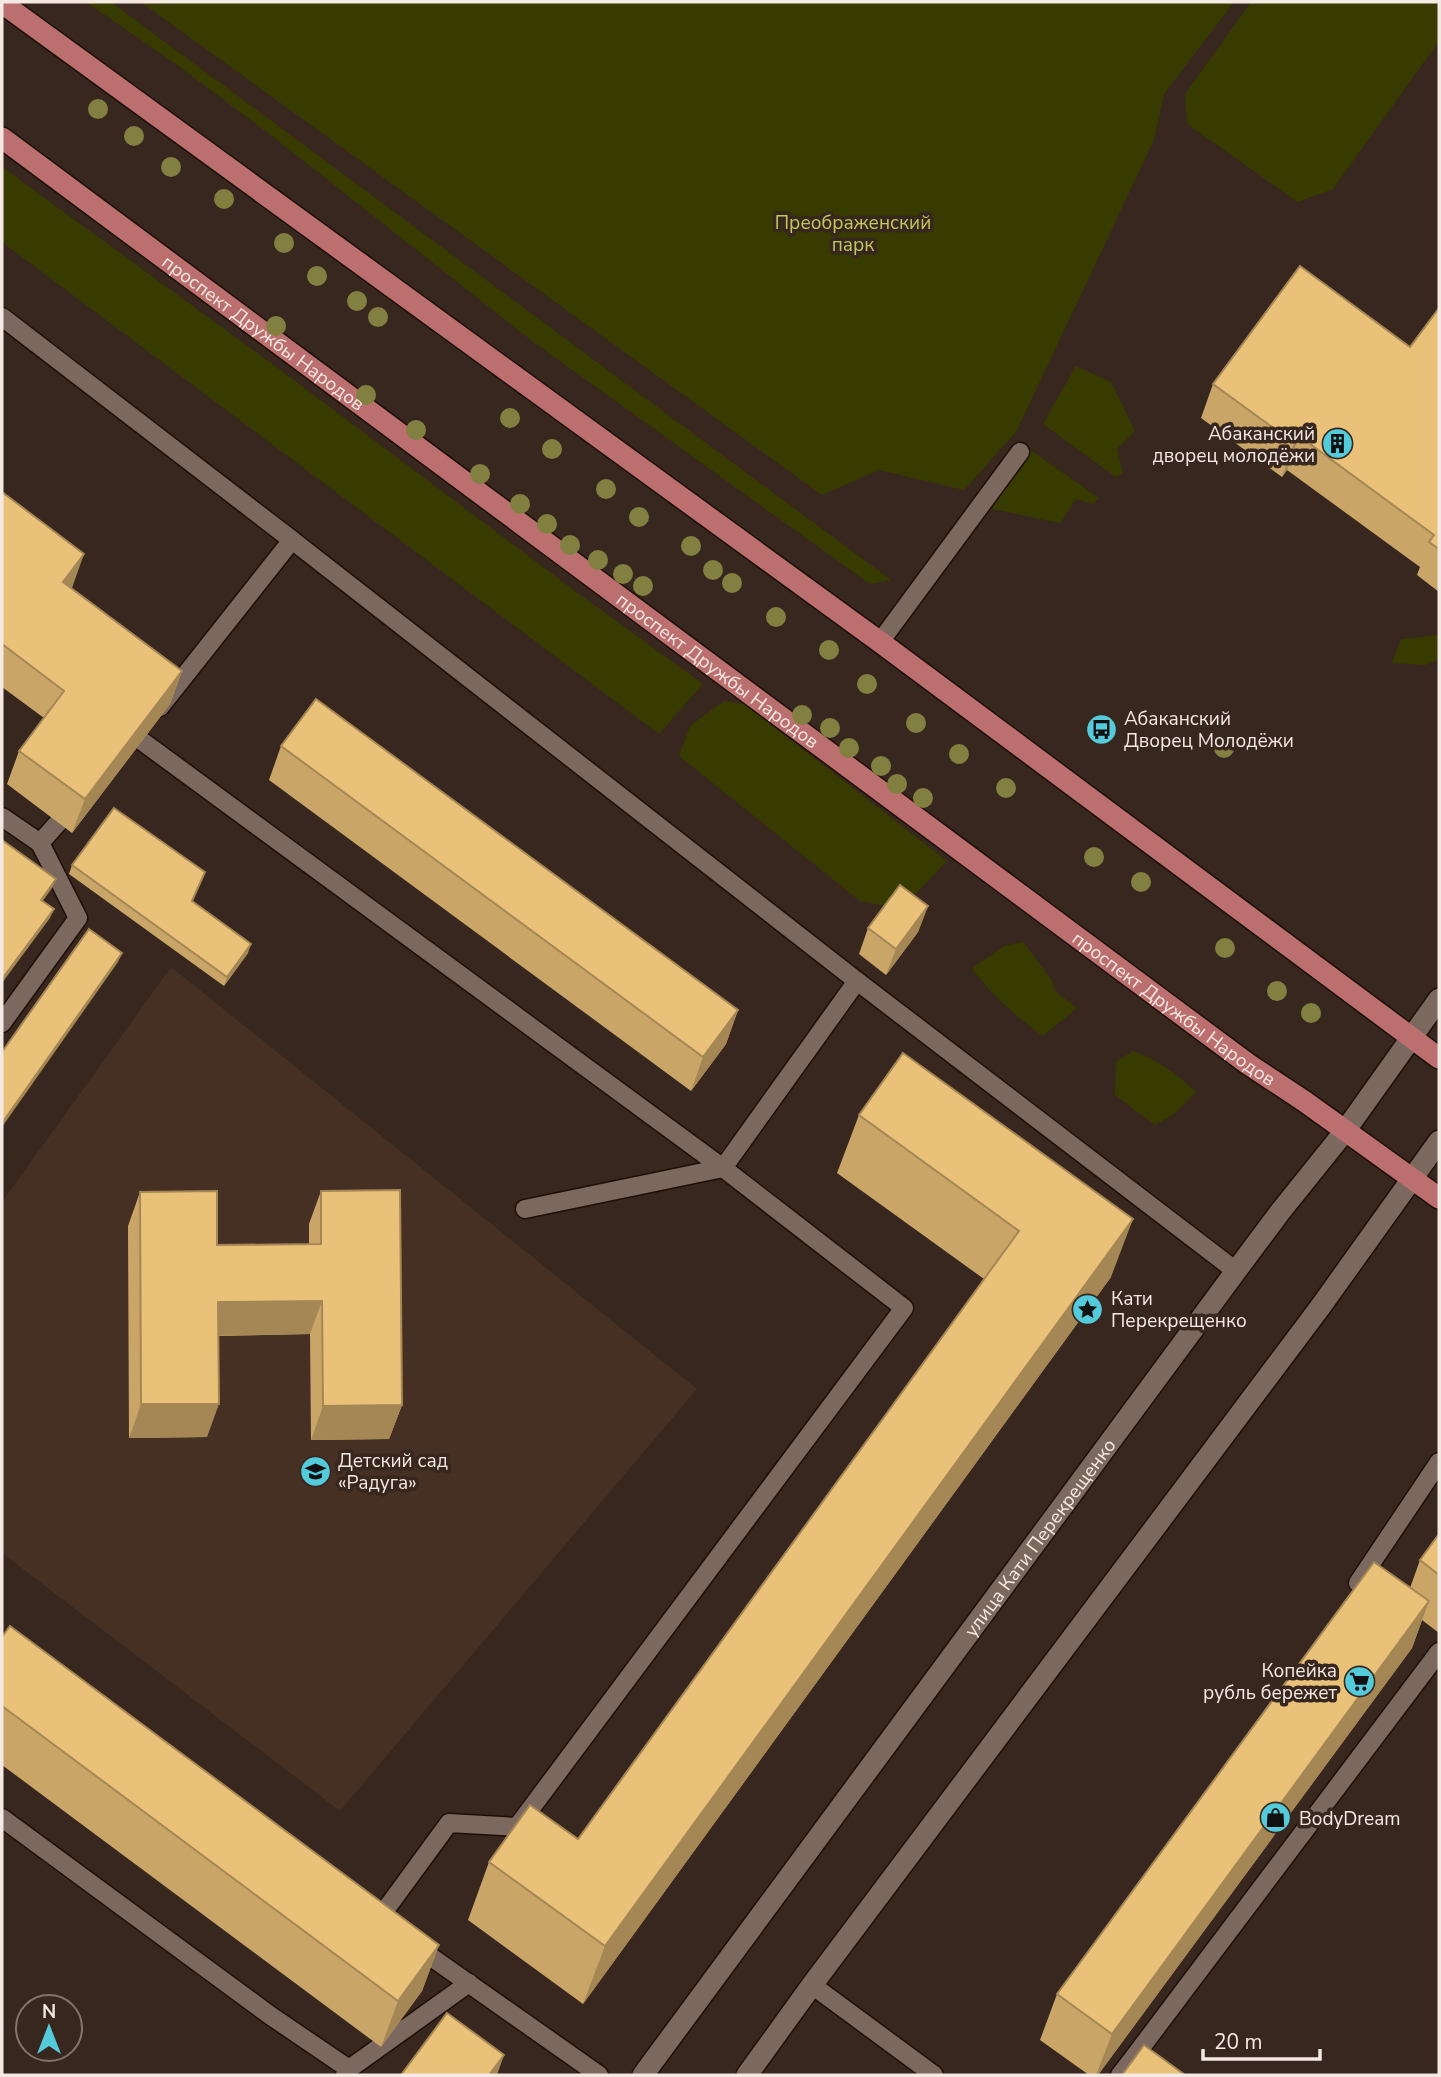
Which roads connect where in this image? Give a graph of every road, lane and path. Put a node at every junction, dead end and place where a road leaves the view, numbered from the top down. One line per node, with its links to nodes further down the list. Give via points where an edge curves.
1 (2, 3): 6 (main road)
2 (2, 138): 15 (main road, проспект Дружбы Народов, via 1248,1064)
3 (2, 317): 5 (lane)
4 (1020, 452): 6 (lane)
5 (292, 540): 10 (lane); 17 (lane, via 140,731)
6 (880, 642): 13 (main road)
7 (83, 794): 9 (lane)
8 (2, 817): 9 (lane)
9 (40, 843): 12 (lane, via 78,918)
10 (857, 981): 17 (lane); 21 (lane)
11 (1439, 999): 13 (street, улица Кати Перекрещенко)
12 (2, 1023)
13 (1412, 1038): 14 (main road); 15 (street, улица Кати Перекрещенко)
14 (1439, 1058)
15 (1345, 1131): 18 (main road, проспект Дружбы Народов); 21 (street, улица Кати Перекрещенко)
16 (1439, 1141): 18 (street)
17 (723, 1168): 20 (lane); 26 (lane, via 904,1308 517,1827 449,1823 384,1924)
18 (1413, 1180): 19 (main road, проспект Дружбы Народов); 27 (street)
19 (1439, 1198)
20 (525, 1209)
21 (1236, 1271): 31 (street, улица Кати Перекрещенко)
22 (1439, 1462): 23 (lane)
23 (1358, 1583)
24 (1439, 1652): 28 (lane)
25 (2, 1818): 29 (lane)
26 (469, 1983): 29 (lane); 30 (lane)
27 (811, 1985): 32 (street); 33 (lane)
28 (1134, 2057): 34 (lane); 35 (lane)
29 (347, 2072)
30 (599, 2075)
31 (643, 2075)
32 (747, 2075)
33 (934, 2075)
34 (1120, 2075)
35 (1159, 2075)

